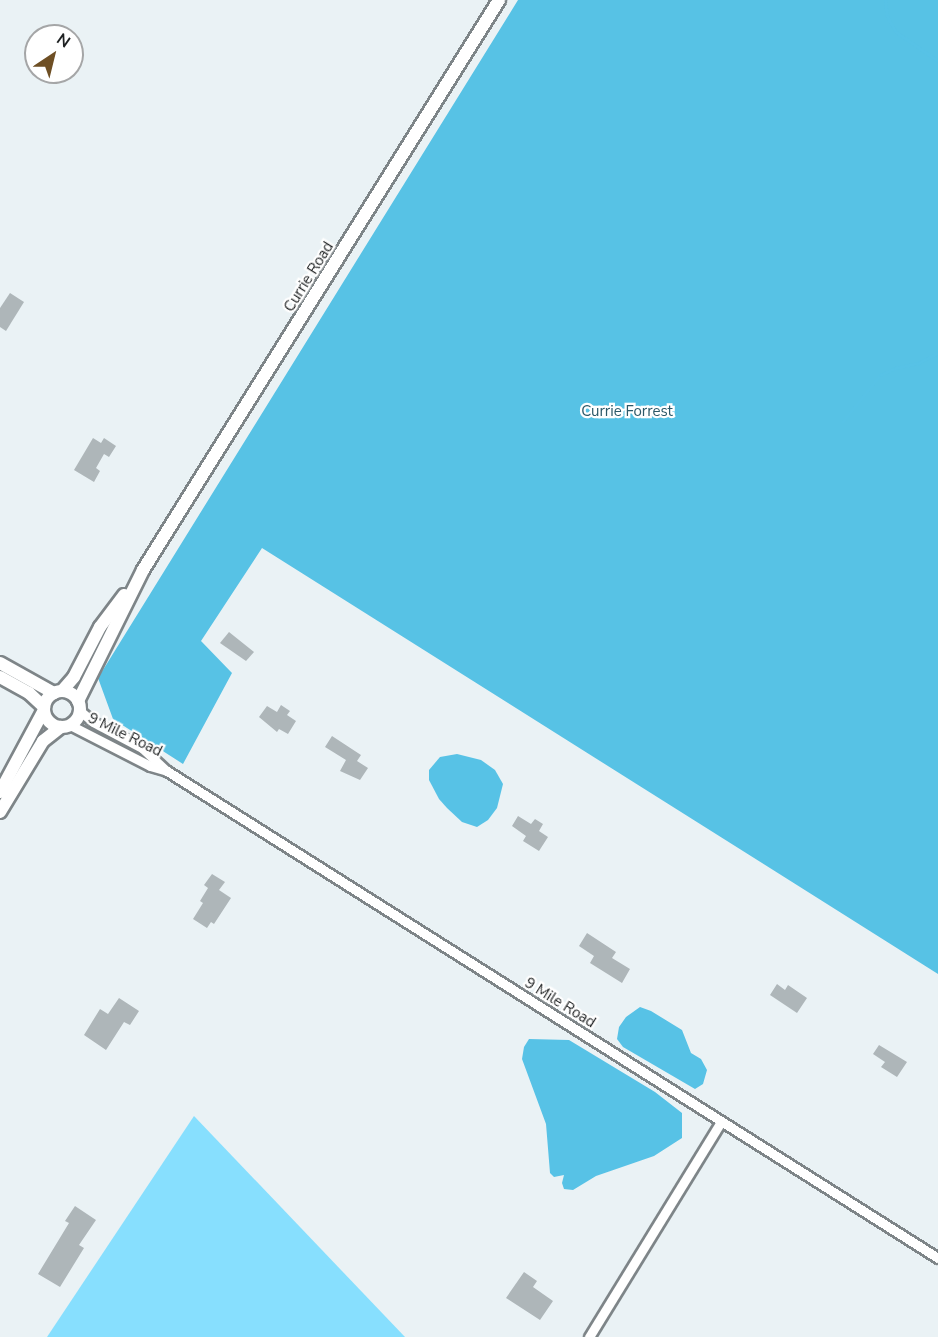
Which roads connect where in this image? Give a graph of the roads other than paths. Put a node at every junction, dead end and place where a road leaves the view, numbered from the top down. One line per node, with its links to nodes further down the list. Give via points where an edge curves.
1 (499, 0): 2 (street, Currie Road)
2 (143, 570): 5 (street, Currie Road, via 100,627 74,677); 6 (street, Currie Road)
3 (0, 663): 5 (street)
4 (0, 677): 7 (street, via 29,693)
5 (58, 692): 6 (street, via 71,694); 7 (street)
6 (79, 706): 8 (street, via 78,718); 9 (street, 9 Mile Road, via 93,722 148,752)
7 (44, 709): 8 (street, via 50,722); 10 (street)
8 (66, 726): 9 (street, 9 Mile Road); 11 (street, via 43,741)
9 (167, 771): 12 (street, 9 Mile Road)
10 (0, 792)
11 (0, 812)
12 (721, 1122): 13 (street, 9 Mile Road); 14 (street)
13 (938, 1258)
14 (589, 1337)

